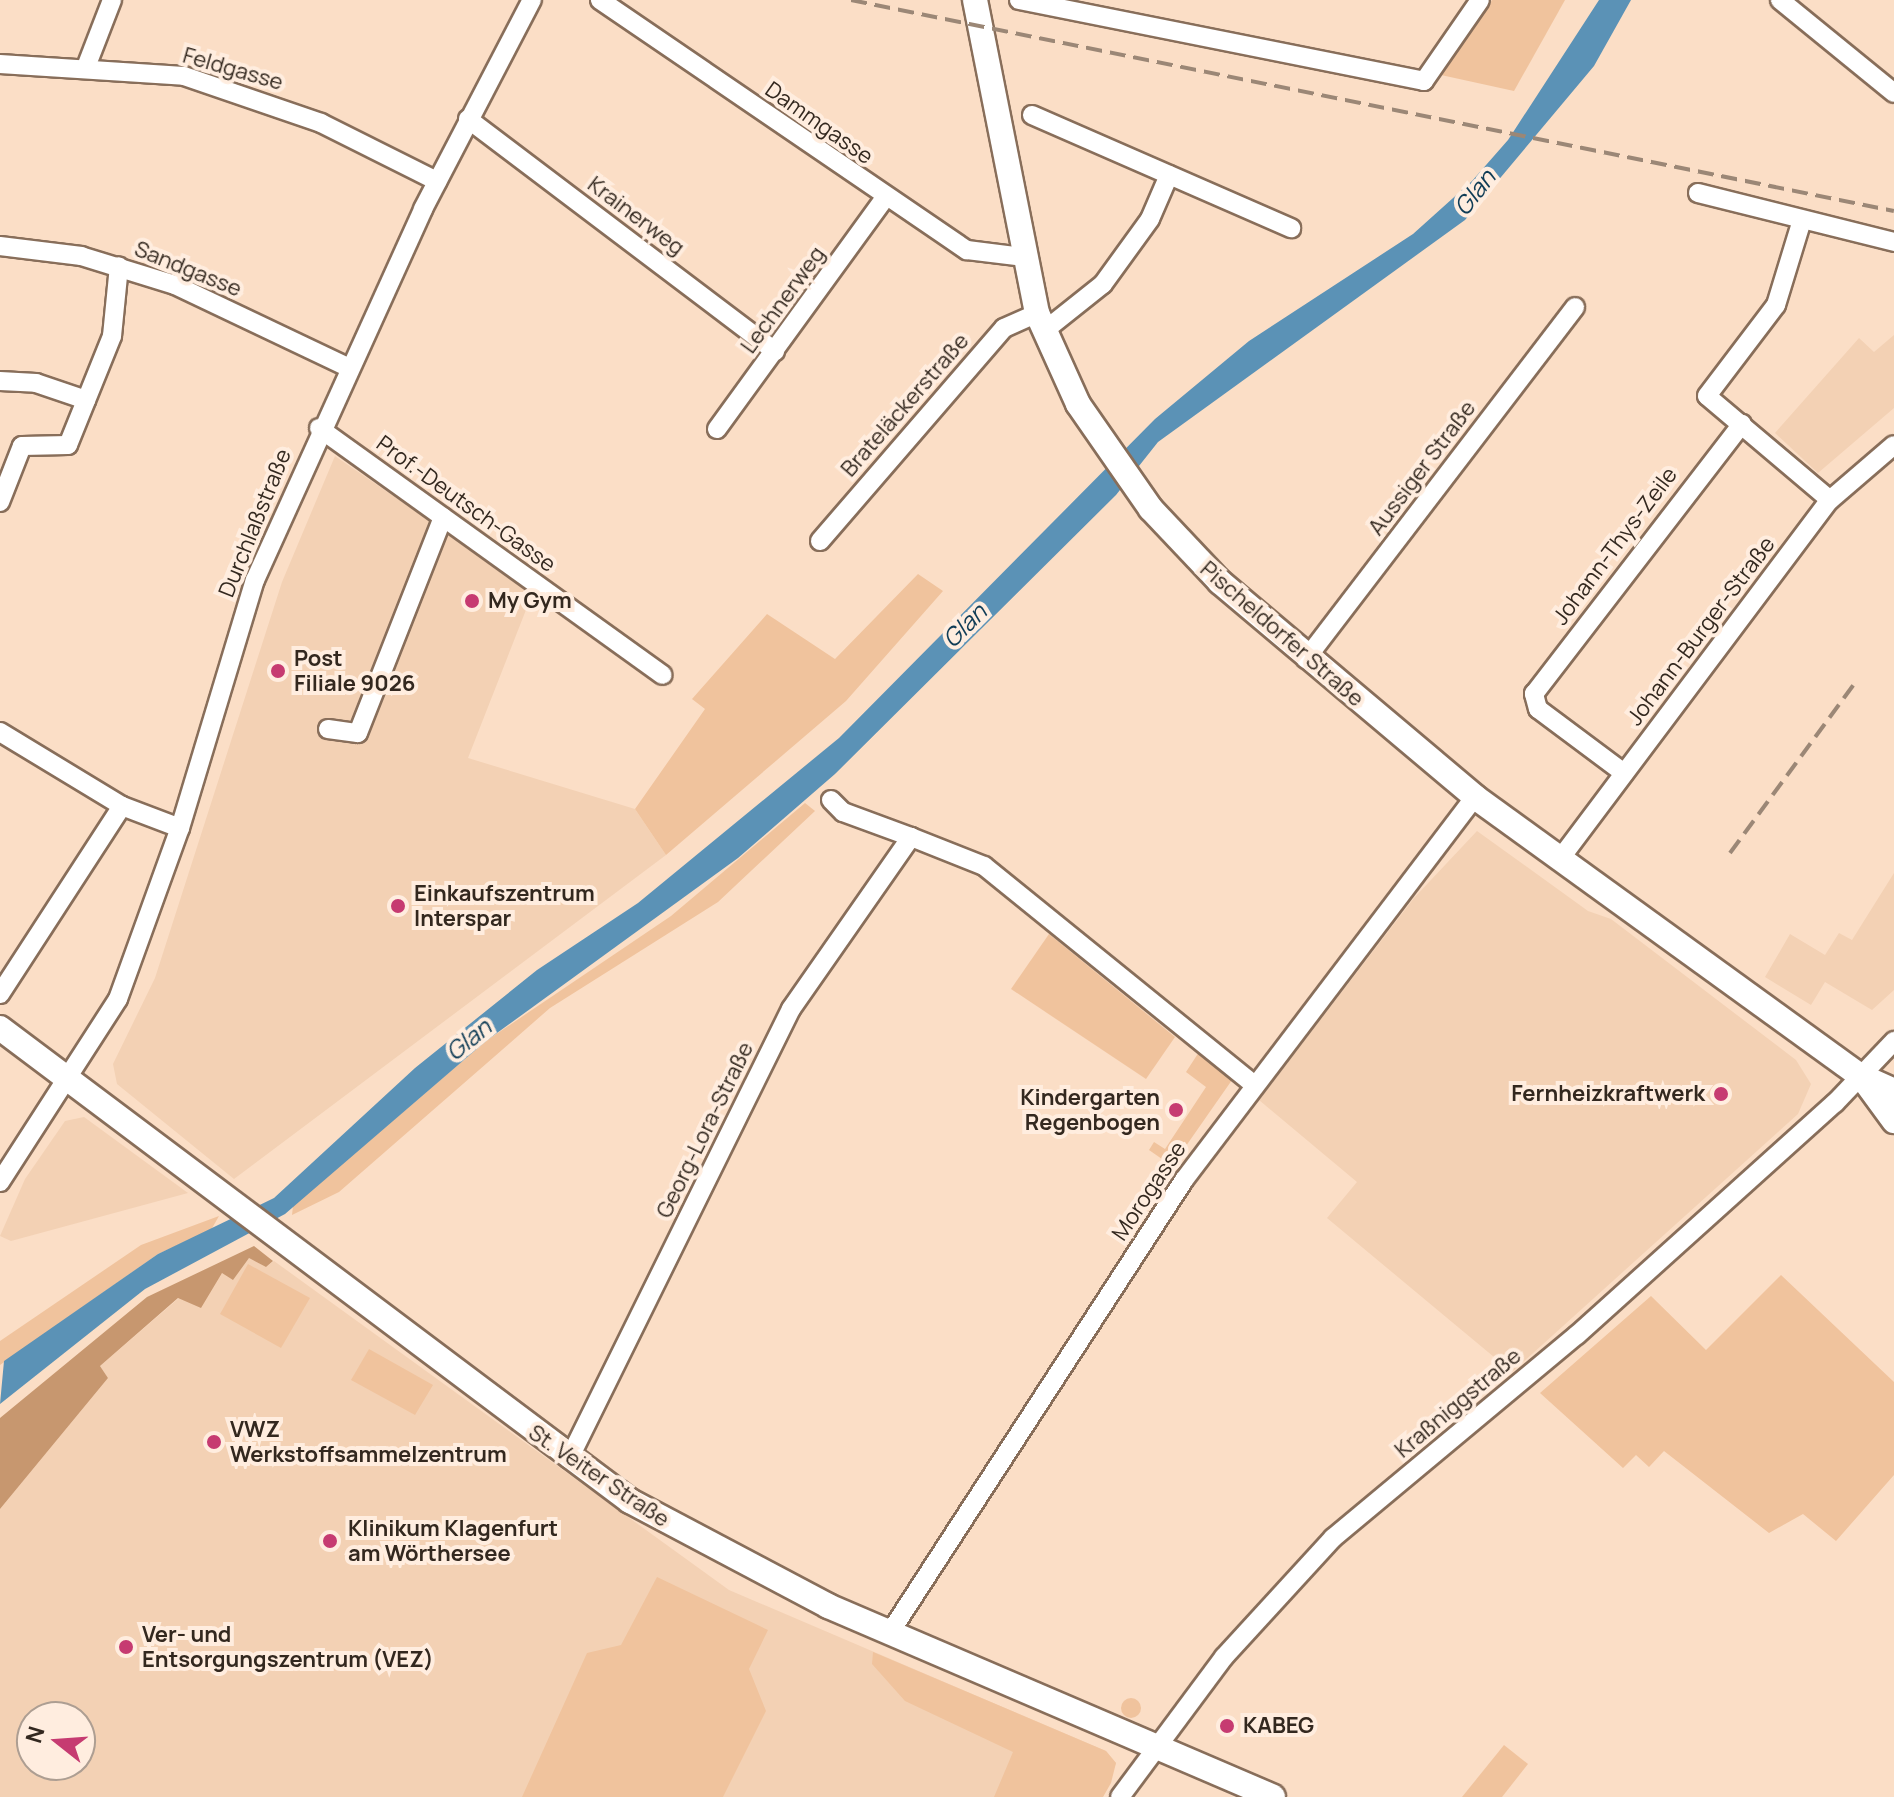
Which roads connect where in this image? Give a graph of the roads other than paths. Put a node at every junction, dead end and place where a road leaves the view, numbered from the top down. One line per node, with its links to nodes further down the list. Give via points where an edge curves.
1 (112, 0): 9 (street)
2 (532, 0): 12 (street, Durchlaßstraße)
3 (600, 0): 16 (street, Dammgasse)
4 (975, 0): 21 (main road, Pischeldorfer Straße)
5 (1019, 0): 6 (street, via 1424,81)
6 (1480, 0)
7 (1780, 0): 10 (street)
8 (0, 64): 9 (street, Feldgasse)
9 (86, 67): 14 (street, Feldgasse, via 184,76 245,94)
10 (1894, 93)
11 (1032, 115): 13 (street)
12 (468, 119): 14 (street, Durchlaßstraße); 25 (street, Krainerweg)
13 (1169, 175): 18 (street); 24 (street, Brateläckerstraße, via 1150,219 1103,284)
14 (437, 181): 26 (street, Durchlaßstraße)
15 (1698, 193): 17 (street)
16 (885, 198): 21 (street, Dammgasse, via 967,250); 25 (street, Lechnerweg)
17 (1802, 220): 19 (street); 29 (street, via 1776,305 1707,396)
18 (1291, 228)
19 (1894, 242)
20 (0, 246): 22 (street, Sandgasse)
21 (1023, 257): 24 (main road, Pischeldorfer Straße)
22 (119, 266): 26 (street, Sandgasse); 28 (street, via 112,336)
23 (1575, 307): 37 (street, Aussiger Straße)
24 (1040, 322): 36 (street, Brateläckerstraße, via 1004,328); 37 (main road, Pischeldorfer Straße, via 1101,442 1142,498 1199,562)
25 (775, 351): 31 (street, Lechnerweg)
26 (348, 367): 30 (street, Durchlaßstraße)
27 (0, 381): 28 (street, via 36,383)
28 (86, 400): 34 (street, via 68,445 22,446)
29 (1742, 424): 33 (street); 41 (street, Johann-Thys-Zeile, via 1534,694 1538,709)
30 (319, 428): 35 (street, Prof.-Deutsch-Gasse); 45 (street, Durchlaßstraße, via 253,586)
31 (717, 429)
32 (1894, 445): 33 (street, Johann-Burger-Straße)
33 (1830, 500): 41 (street, Johann-Burger-Straße)
34 (0, 502)
35 (443, 517): 38 (street, Prof.-Deutsch-Gasse); 39 (street, via 358,733)
36 (820, 541)
37 (1306, 659): 42 (main road, Pischeldorfer Straße)
38 (663, 675)
39 (328, 729)
40 (0, 732): 44 (street)
41 (1624, 773): 47 (street, Johann-Burger-Straße)
42 (1475, 797): 47 (main road, Pischeldorfer Straße); 53 (street, Morogasse)
43 (831, 800): 46 (street, via 843,812)
44 (122, 806): 45 (street); 48 (street)
45 (180, 828): 52 (street, Durchlaßstraße, via 118,999)
46 (911, 837): 53 (street, via 984,866); 56 (street, Georg-Lora-Straße, via 791,1009)
47 (1560, 859): 51 (main road, Pischeldorfer Straße)
48 (0, 994)
49 (0, 1028): 52 (main road, St. Veiter Straße)
50 (1894, 1041): 51 (street, Kraßniggstraße)
51 (1861, 1076): 54 (main road, Pischeldorfer Straße); 58 (street, Kraßniggstraße, via 1565,1345 1333,1538)
52 (69, 1083): 55 (street, Durchlaßstraße); 56 (main road, St. Veiter Straße)
53 (1252, 1083): 57 (street, Morogasse)
54 (1890, 1106)
55 (0, 1182)
56 (569, 1459): 57 (main road, St. Veiter Straße, via 719,1552)
57 (891, 1631): 58 (main road, St. Veiter Straße)
58 (1156, 1742): 59 (street, Kraßniggstraße); 60 (main road, St. Veiter Straße)
59 (1120, 1797)
60 (1273, 1797)

